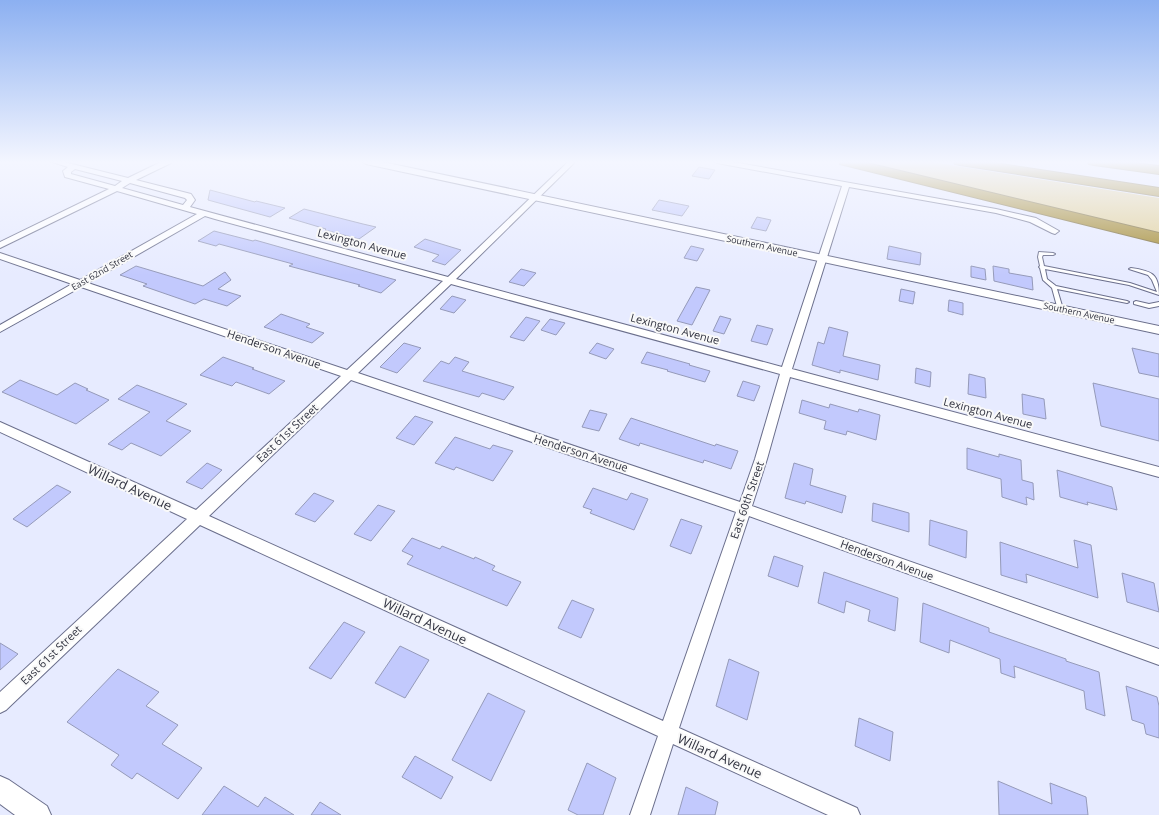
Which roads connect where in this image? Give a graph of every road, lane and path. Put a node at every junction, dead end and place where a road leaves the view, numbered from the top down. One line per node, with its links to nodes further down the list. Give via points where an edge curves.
1 (94, 199): 14 (street)
2 (154, 199): 10 (street, Lexington Avenue)
3 (192, 199): 10 (street)
4 (533, 199): 21 (street, East 61st Street)
5 (544, 199): 18 (street, Southern Avenue)
6 (841, 199): 18 (street, East 60th Street)
7 (928, 199): 12 (street, via 1009,214 1033,220)
8 (989, 199): 15 (highway)
9 (1002, 199): 13 (highway)
10 (185, 208): 11 (street, Lexington Avenue)
11 (204, 213): 21 (street, Lexington Avenue); 22 (street, East 62nd Street)
12 (1055, 230)
13 (1159, 238)
14 (0, 245)
15 (1159, 247)
16 (1053, 254): 19 (lane, via 1041,253)
17 (0, 256): 22 (street, Henderson Avenue)
18 (822, 259): 29 (street, Southern Avenue); 32 (street, East 60th Street)
19 (1041, 267): 23 (lane, via 1045,280); 25 (lane, via 1130,284)
20 (1131, 269): 24 (lane, via 1152,275)
21 (450, 280): 32 (street, Lexington Avenue); 33 (street, East 61st Street)
22 (81, 283): 30 (street, East 62nd Street); 33 (street, Henderson Avenue)
23 (1054, 287): 26 (lane); 29 (lane)
24 (1159, 291)
25 (1159, 294)
26 (1127, 302)
27 (1136, 303): 28 (lane, via 1149,306)
28 (1159, 304)
29 (1060, 309): 31 (street, Southern Avenue)
30 (0, 329)
31 (1159, 330)
32 (786, 371): 35 (street, Lexington Avenue); 36 (street, East 60th Street)
33 (349, 375): 36 (street, Henderson Avenue); 37 (street, East 61st Street)
34 (0, 427): 37 (street, Willard Avenue)
35 (1159, 472)
36 (744, 509): 38 (street, Henderson Avenue); 40 (street, East 60th Street)
37 (198, 518): 39 (street, East 61st Street); 40 (street, Willard Avenue)
38 (1159, 657)
39 (0, 704)
40 (668, 732): 43 (street, East 60th Street); 44 (street, Willard Avenue)
41 (0, 789): 42 (street)
42 (38, 815)
43 (640, 815)
44 (850, 815)

